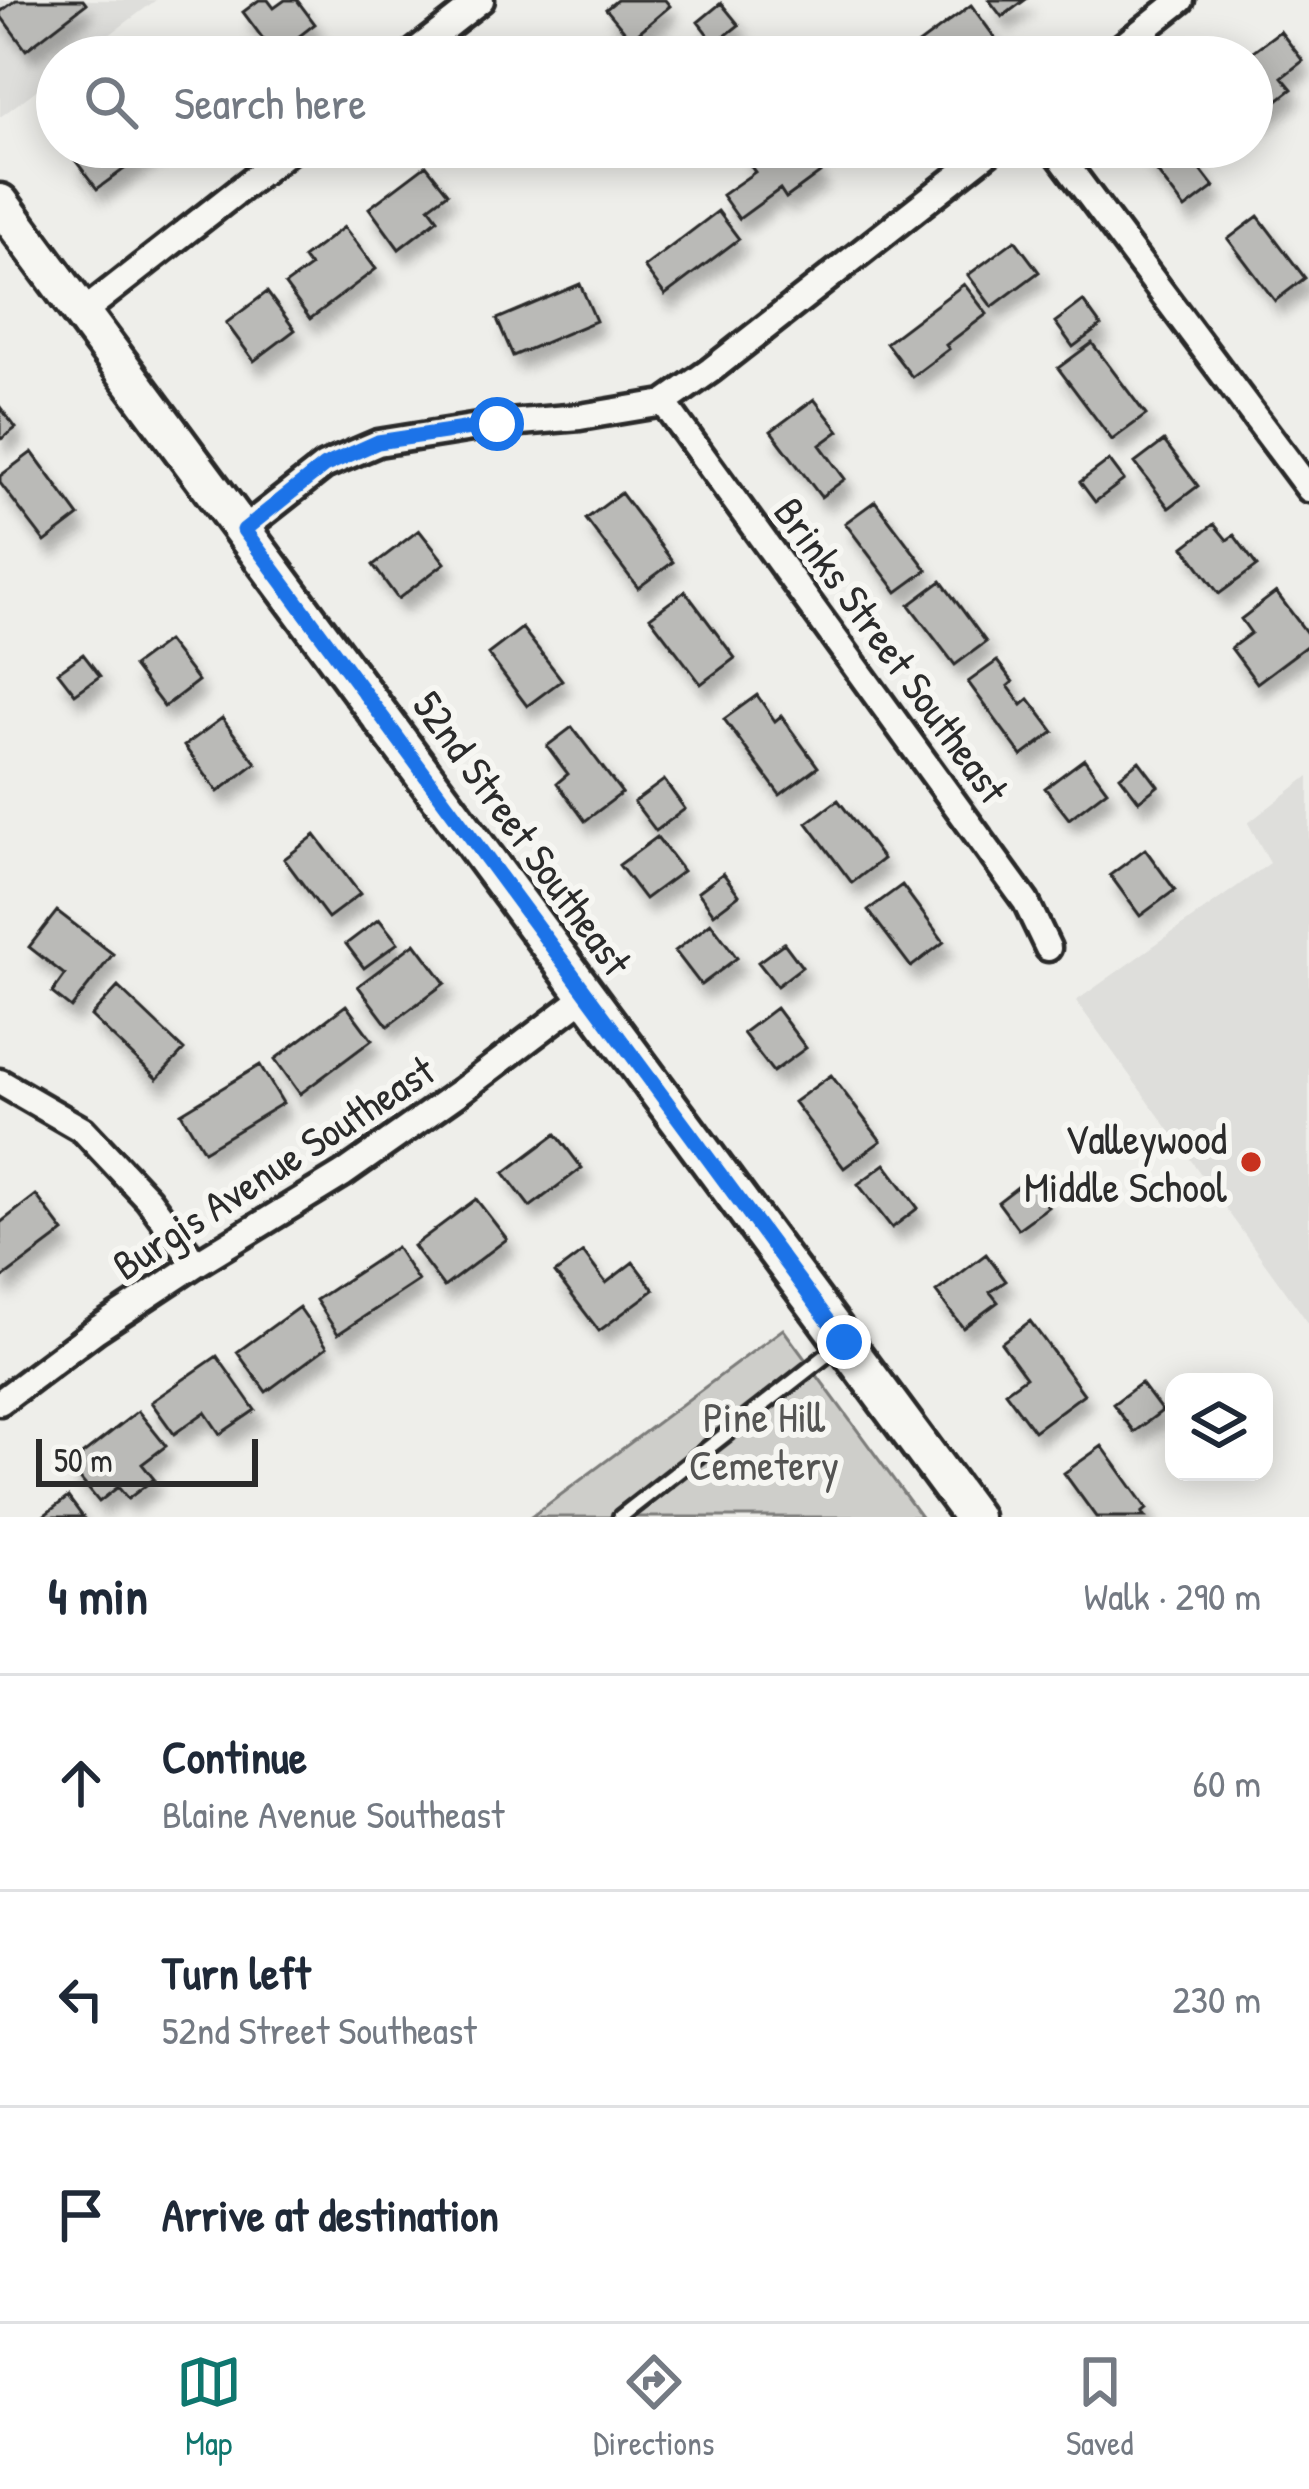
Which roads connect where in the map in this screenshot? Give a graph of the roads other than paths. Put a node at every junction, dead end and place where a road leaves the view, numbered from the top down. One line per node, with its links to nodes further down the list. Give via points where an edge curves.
1 (481, 0): 3 (street)
2 (1181, 0): 4 (street)
3 (435, 36)
4 (1136, 36)
5 (267, 168): 9 (street)
6 (968, 168): 10 (street)
7 (1069, 168): 11 (street)
8 (0, 202): 9 (main road, 52nd Street Southeast)
9 (82, 313): 12 (main road, 52nd Street Southeast)
10 (664, 403): 12 (street, via 378,442 324,466); 13 (street, Brinks Street Southeast, via 1026,902)
11 (1309, 489)
12 (244, 530): 14 (main road, 52nd Street Southeast)
13 (1048, 948)
14 (587, 995): 16 (street, Burgis Avenue Southeast, via 344,1174); 17 (main road, 52nd Street Southeast)
15 (0, 1082): 16 (street, via 82,1130)
16 (196, 1264): 18 (street, Burgis Avenue Southeast)
17 (844, 1342): 19 (lane); 20 (main road, 52nd Street Southeast)
18 (0, 1402)
19 (620, 1517)
20 (973, 1517)

